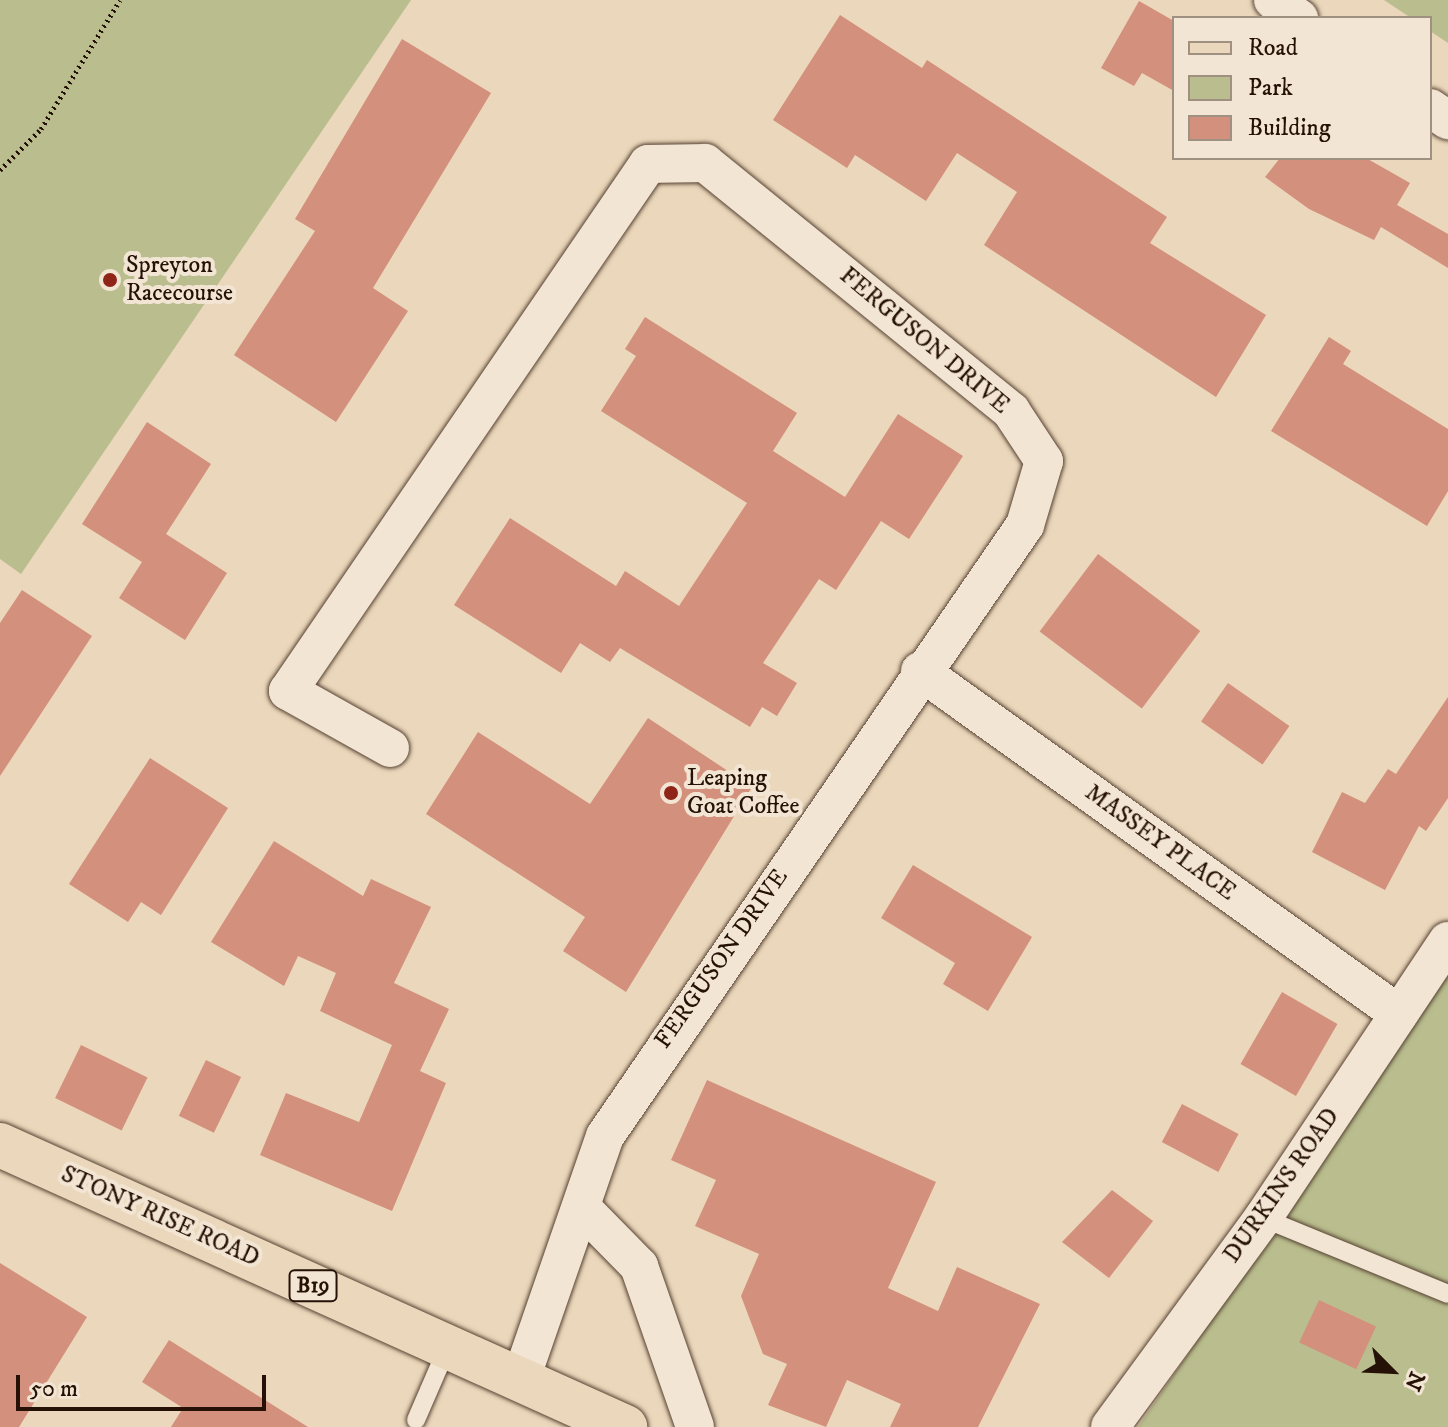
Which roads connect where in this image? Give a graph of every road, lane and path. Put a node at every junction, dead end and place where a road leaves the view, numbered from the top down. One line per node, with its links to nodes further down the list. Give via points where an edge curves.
1 (120, 0): 4 (path, via 41,129)
2 (1273, 0): 3 (street)
3 (1296, 16)
4 (0, 170)
5 (920, 671): 6 (street, FERGUSON DRIVE, via 1025,525 1044,461 1011,411 705,163 648,164 288,691); 8 (street, MASSEY PLACE); 10 (street, FERGUSON DRIVE, via 651,1062 605,1136)
6 (390, 748)
7 (1448, 941): 8 (street, DURKINS ROAD)
8 (1399, 1014): 11 (street, DURKINS ROAD)
9 (0, 1145): 13 (main road, STONY RISE ROAD / B19)
10 (581, 1207): 14 (street, FERGUSON DRIVE); 17 (street, via 639,1266)
11 (1263, 1218): 12 (lane); 18 (street, DURKINS ROAD)
12 (1448, 1294)
13 (448, 1346): 14 (main road, STONY RISE ROAD / B19); 15 (lane)
14 (521, 1379): 16 (main road, STONY RISE ROAD / B19)
15 (416, 1420)
16 (625, 1427)
17 (695, 1427)
18 (1110, 1427)

